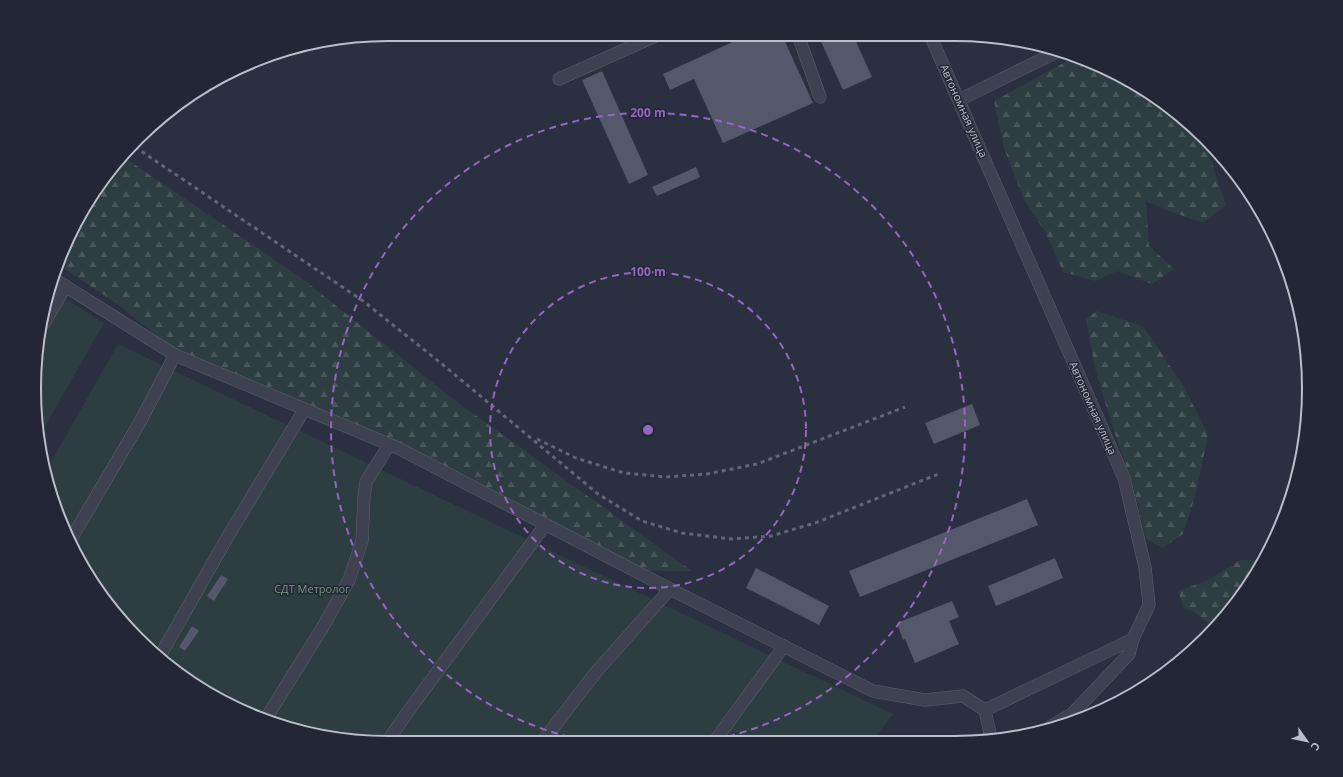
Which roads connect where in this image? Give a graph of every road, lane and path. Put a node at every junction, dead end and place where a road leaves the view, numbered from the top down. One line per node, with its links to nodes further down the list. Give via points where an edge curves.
1 (644, 41): 5 (street)
2 (800, 41): 6 (street)
3 (933, 41): 7 (street, Автономная улица)
4 (1051, 55): 7 (street)
5 (559, 79)
6 (820, 97)
7 (959, 100): 17 (street, Автономная улица, via 1124,478 1144,567 1149,605)
8 (58, 281): 9 (street)
9 (66, 286): 10 (street); 11 (street)
10 (50, 313)
11 (175, 355): 12 (street); 15 (street, via 140,422)
12 (304, 410): 13 (street); 19 (street)
13 (389, 445): 14 (street); 21 (street, via 366,482 362,541 349,580)
14 (545, 525): 16 (street); 24 (street)
15 (73, 534)
16 (670, 590): 18 (street); 25 (street, via 596,672)
17 (1133, 639): 20 (street); 22 (street, Автономная улица, via 1129,654 1072,714)
18 (784, 646): 20 (street, via 873,691 925,700 963,696); 26 (street)
19 (162, 652)
20 (985, 710): 23 (street)
21 (268, 715)
22 (1064, 718)
23 (990, 734)
24 (391, 736)
25 (547, 736)
26 (718, 736)

